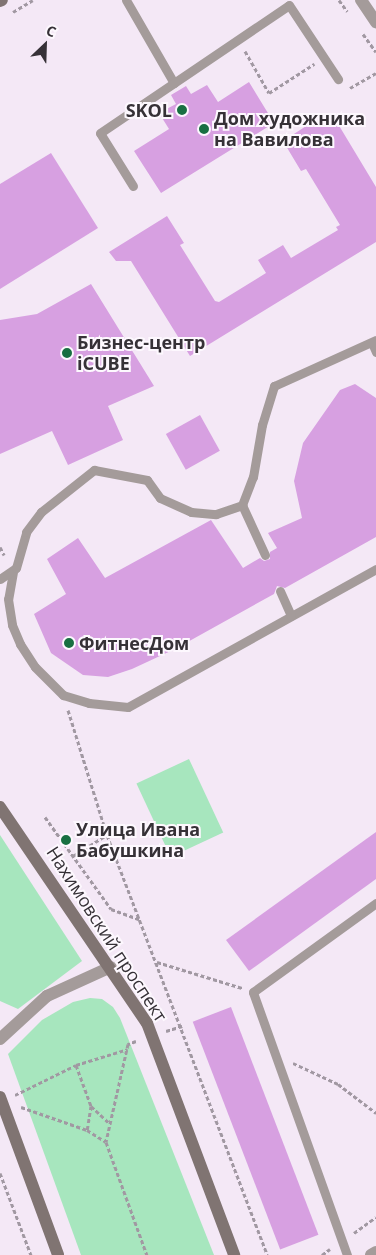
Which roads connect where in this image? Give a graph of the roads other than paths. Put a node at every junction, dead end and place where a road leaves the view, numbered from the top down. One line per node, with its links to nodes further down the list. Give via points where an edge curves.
1 (126, 0): 5 (lane)
2 (361, 0): 3 (street)
3 (376, 22)
4 (338, 79): 5 (lane, via 289,5)
5 (174, 83): 6 (lane, via 100,133)
6 (133, 186)
7 (374, 342): 8 (lane); 9 (lane, via 274,386)
8 (376, 352)
9 (242, 505): 10 (lane); 12 (lane, via 216,514 191,512 160,498 147,480 94,470 41,512 26,532)
10 (264, 555)
11 (376, 569): 15 (lane)
12 (13, 572): 13 (lane); 15 (lane, via 8,598 20,644 35,667 63,695 89,703 128,707)
13 (0, 579)
14 (280, 591): 15 (lane)
15 (291, 616)
16 (0, 807): 18 (main road, Нахимовский проспект)
17 (376, 903): 24 (lane, via 253,992)
18 (111, 967): 19 (street, via 47,996); 23 (main road, Нахимовский проспект, via 147,1022)
19 (0, 1039)
20 (1, 1099): 22 (main road)
21 (376, 1252): 25 (street)
22 (58, 1255)
23 (234, 1255)
24 (348, 1255)
25 (371, 1255)

